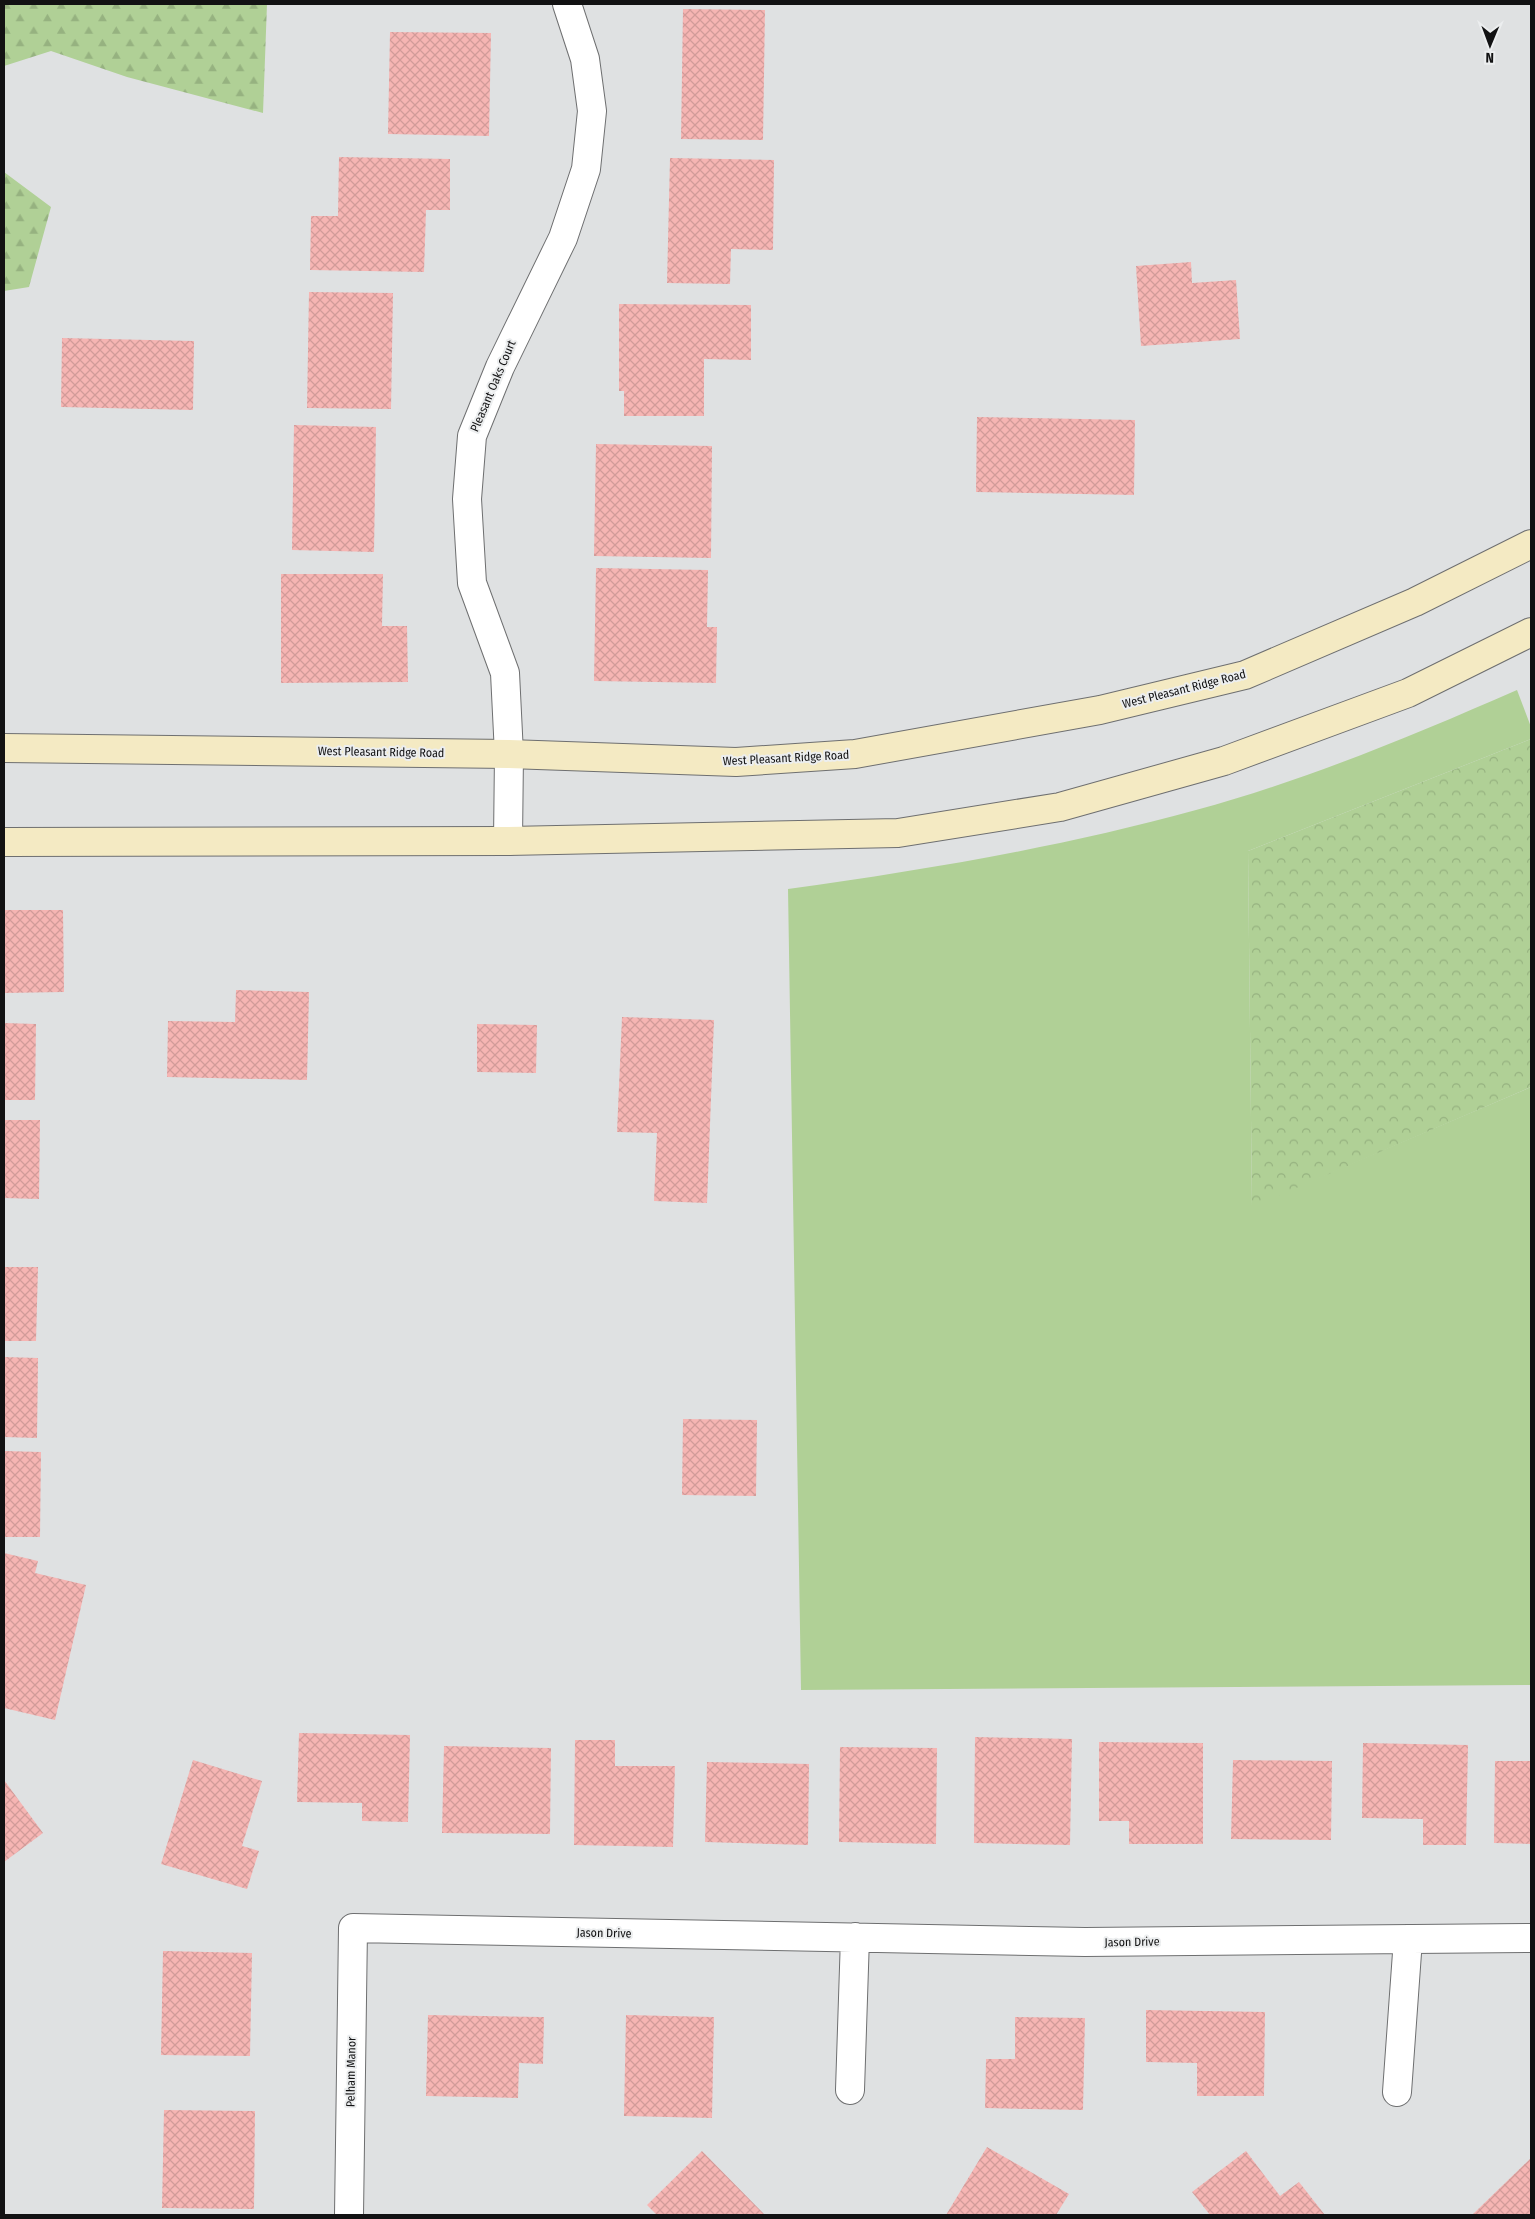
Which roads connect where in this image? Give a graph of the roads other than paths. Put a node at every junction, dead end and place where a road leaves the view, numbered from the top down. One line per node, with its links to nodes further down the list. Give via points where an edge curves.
1 (567, 4): 5 (street, Pleasant Oaks Court, via 585,59 592,111 586,169 563,238 500,367 472,436 467,500 472,583 505,673)
2 (1531, 544): 5 (main road, West Pleasant Ridge Road, via 1415,602 1245,675 1100,710 855,754 736,762)
3 (1531, 632): 6 (main road, via 1408,693 1224,760 1060,807 898,833)
4 (4, 748): 5 (main road, West Pleasant Ridge Road)
5 (509, 754): 6 (street, Pleasant Oaks Court)
6 (508, 841): 7 (main road)
7 (4, 842)
8 (353, 1928): 9 (street, Jason Drive); 14 (street, Pelham Manor)
9 (855, 1937): 11 (street, Jason Drive, via 1085,1942); 12 (street)
10 (1531, 1938): 11 (street, Jason Drive)
11 (1408, 1939): 13 (street)
12 (850, 2090)
13 (1397, 2092)
14 (349, 2215)

